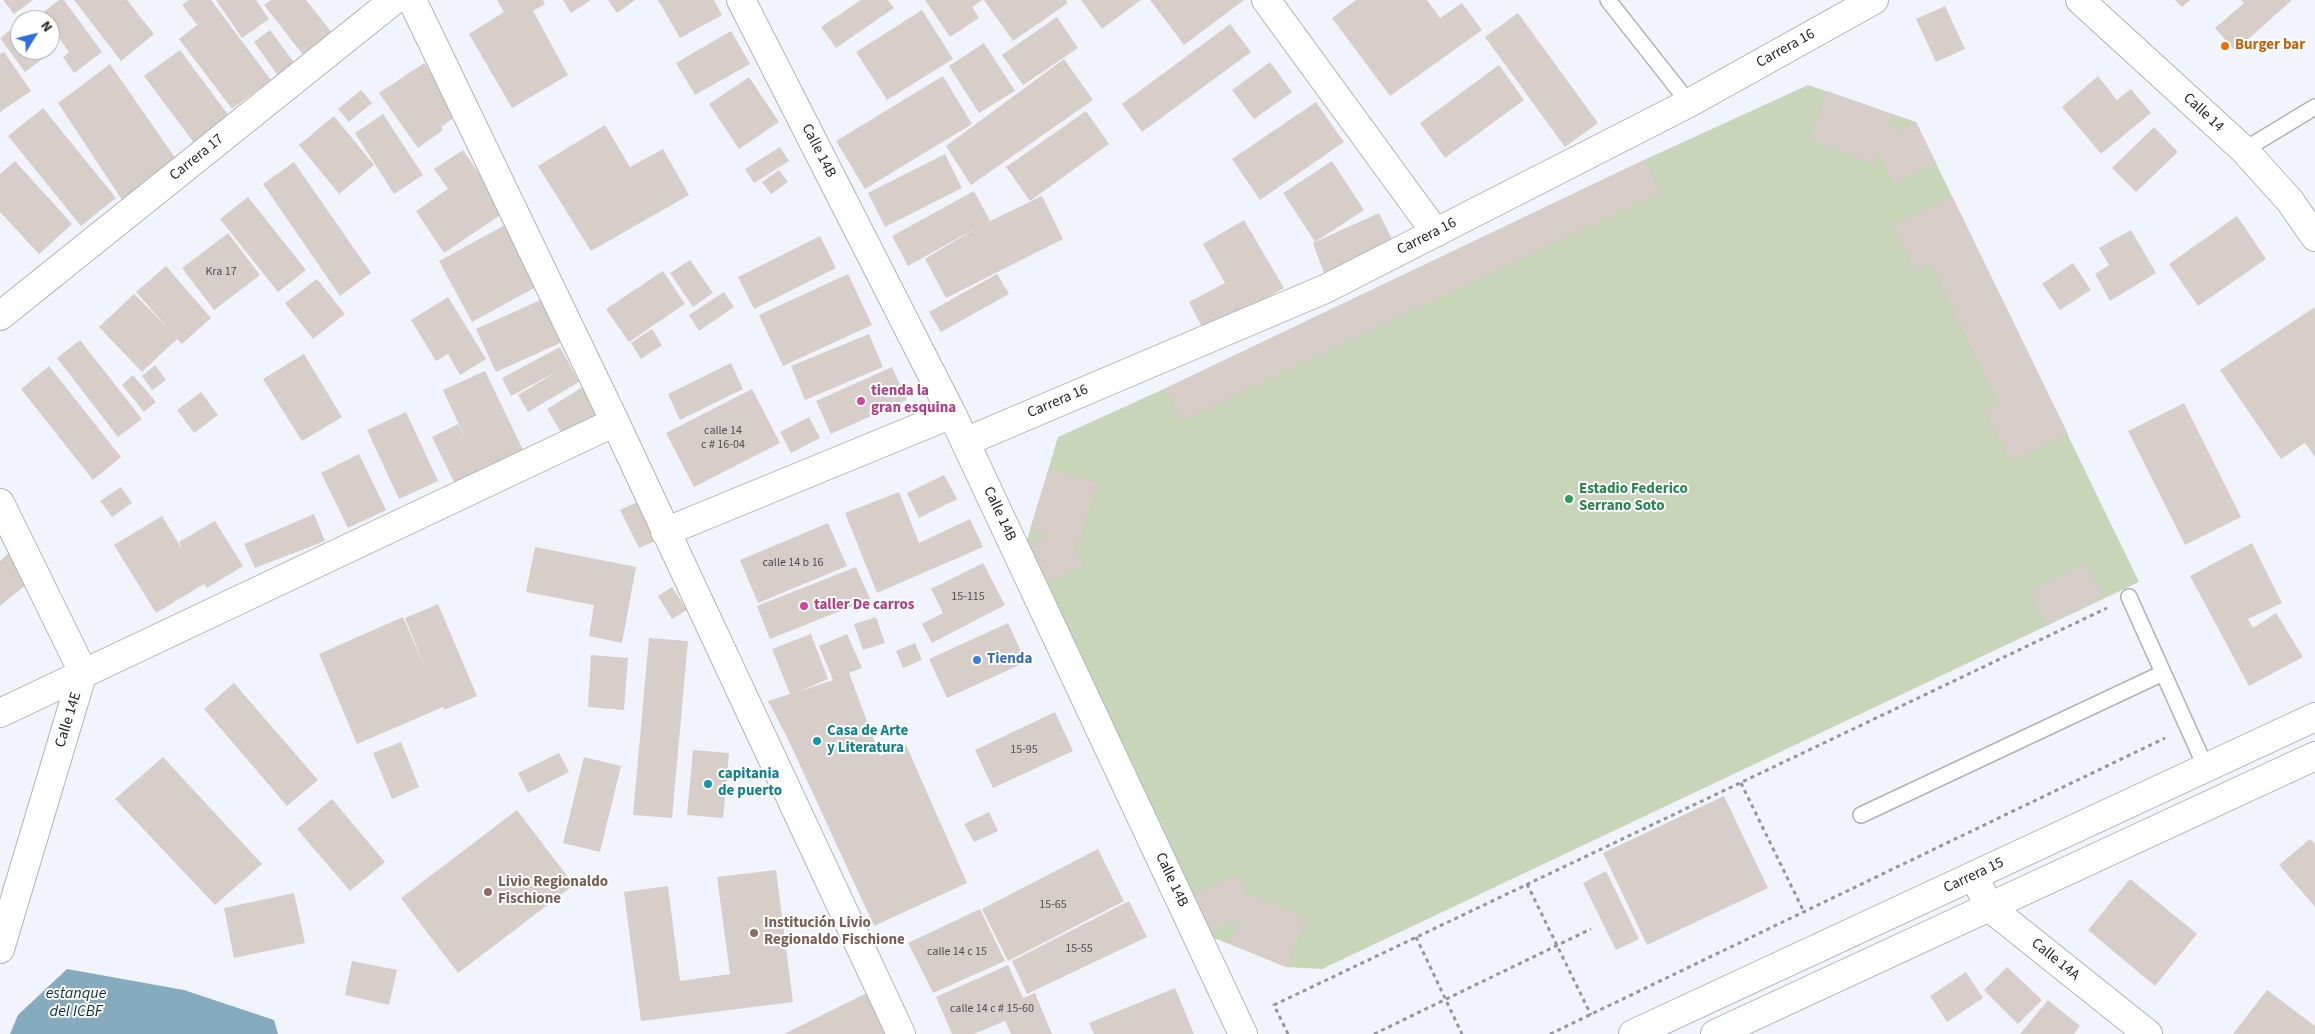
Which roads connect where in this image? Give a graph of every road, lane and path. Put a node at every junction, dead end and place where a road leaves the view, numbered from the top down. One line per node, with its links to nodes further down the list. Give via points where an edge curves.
1 (394, 0): 13 (street, Carrera 17)
2 (412, 0): 15 (street)
3 (741, 0): 14 (street, Calle 14B)
4 (1266, 0): 11 (street)
5 (1608, 0): 8 (lane)
6 (1874, 0): 8 (street, Carrera 16)
7 (2080, 0): 10 (street, Calle 14)
8 (1688, 104): 11 (street, Carrera 16)
9 (2315, 108): 10 (lane)
10 (2244, 150): 12 (street, Calle 14, via 2290,201)
11 (1436, 233): 16 (street, Carrera 16, via 1325,289)
12 (2315, 237)
13 (0, 316)
14 (952, 414): 16 (street, Calle 14B); 18 (street)
15 (615, 422): 18 (street); 20 (street)
16 (965, 442): 40 (street, Calle 14B)
17 (0, 503): 20 (street, Calle 14E)
18 (665, 532): 39 (street)
19 (2129, 597): 21 (lane); 27 (path)
20 (83, 672): 22 (street); 36 (street, Calle 14E)
21 (2163, 673): 24 (lane); 28 (lane)
22 (0, 713)
23 (2315, 717): 26 (street, Carrera 15)
24 (2187, 727): 26 (lane); 32 (path)
25 (2315, 756): 31 (street)
26 (2206, 768): 29 (street, Carrera 15)
27 (1741, 782): 30 (path); 32 (path)
28 (1861, 815)
29 (1974, 876): 31 (street, Calle 14A); 45 (street, Carrera 15)
30 (1527, 884): 34 (path); 35 (path)
31 (1989, 907): 46 (street); 47 (street, Calle 14A)
32 (1804, 912): 38 (path)
33 (1591, 928): 35 (path)
34 (1416, 937): 37 (path); 41 (path, via 1274,1005)
35 (1556, 945): 37 (path); 38 (path)
36 (0, 949)
37 (1446, 999): 42 (path); 43 (path)
38 (1591, 1015): 44 (path)
39 (901, 1034)
40 (1242, 1034)
41 (1288, 1034)
42 (1374, 1034)
43 (1462, 1034)
44 (1550, 1034)
45 (1633, 1034)
46 (1715, 1034)
47 (2148, 1034)

